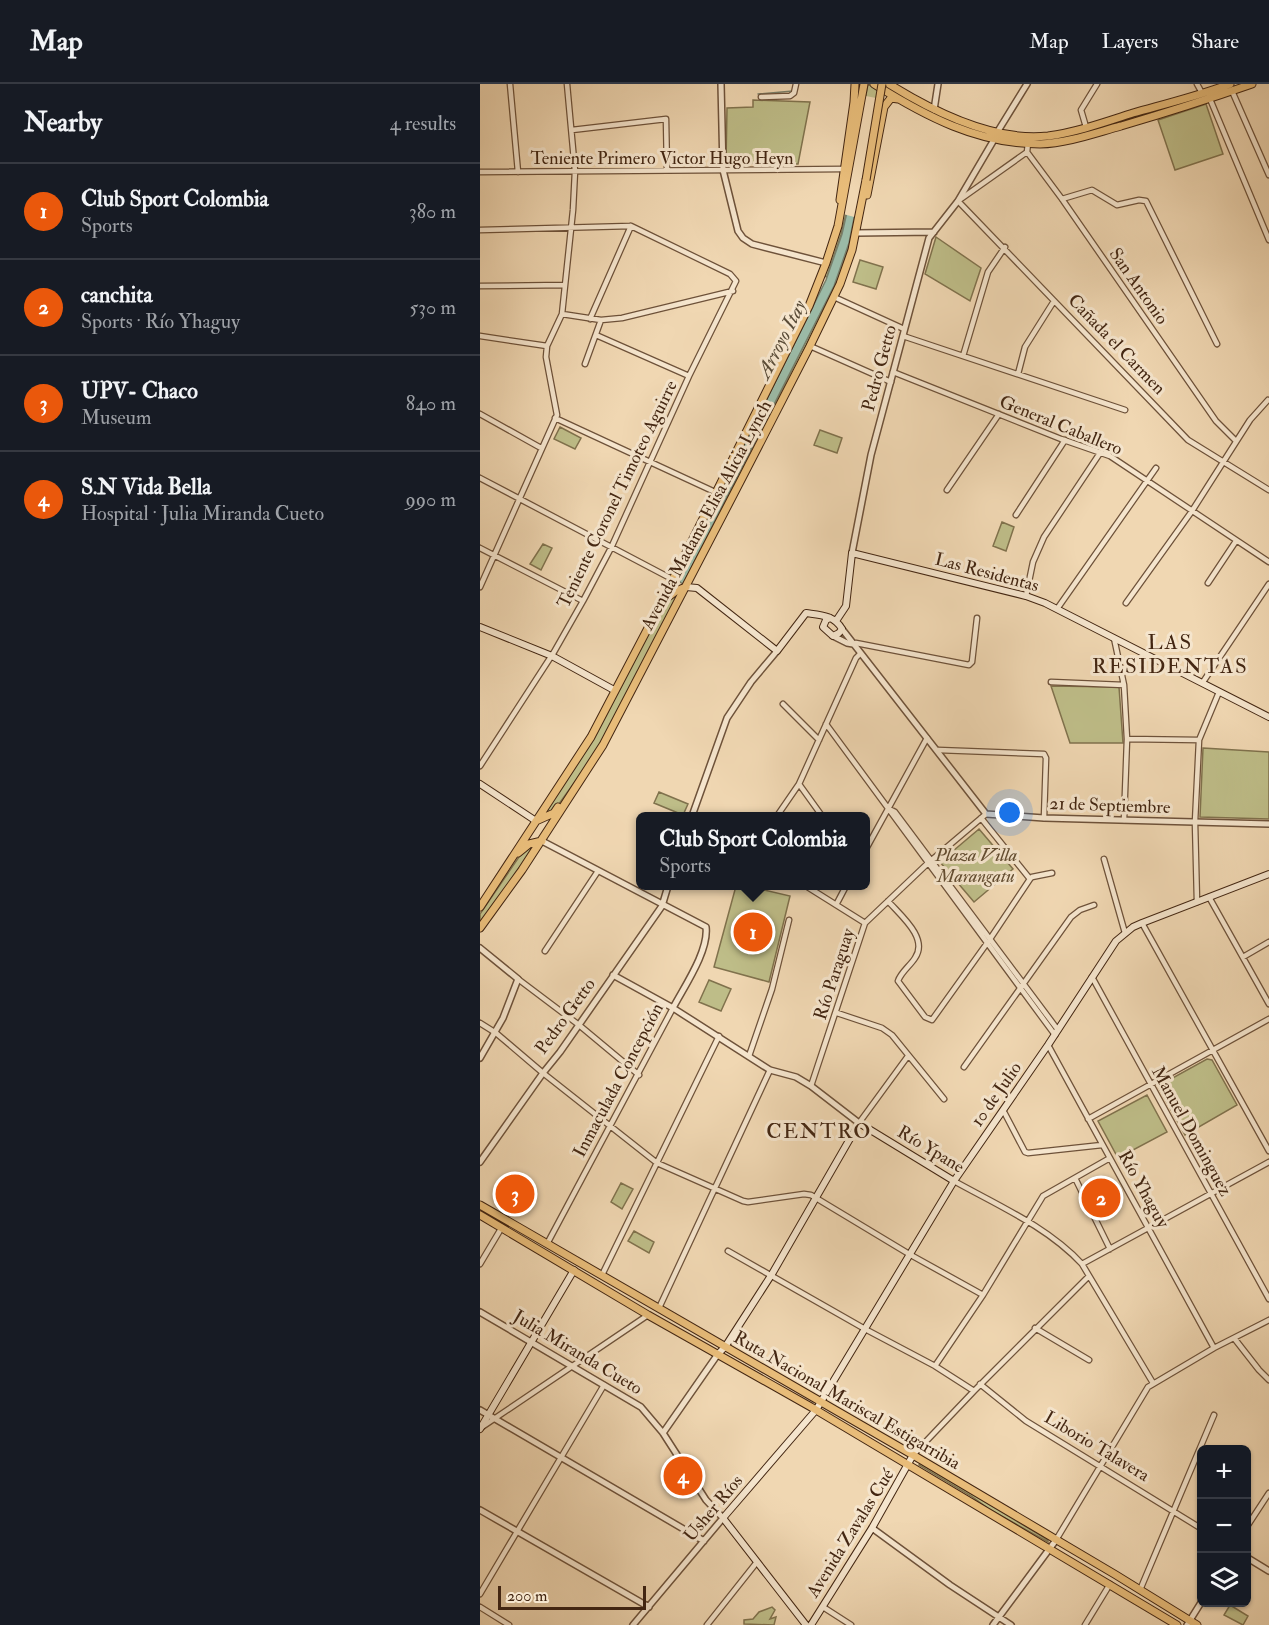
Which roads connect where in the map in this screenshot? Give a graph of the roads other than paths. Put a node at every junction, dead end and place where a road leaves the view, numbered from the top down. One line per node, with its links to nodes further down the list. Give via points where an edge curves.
1 (510, 84): 30 (street)
2 (567, 84): 21 (street)
3 (721, 84): 27 (street)
4 (796, 84): 16 (street, via 790,96)
5 (855, 84): 25 (highway)
6 (864, 84): 34 (highway, Avenida Madame Elisa Alicia Lynch)
7 (938, 84): 19 (street)
8 (1027, 84): 22 (street, Pedro Getto)
9 (1097, 84): 20 (street, via 1081,110)
10 (1197, 84): 15 (street)
11 (1252, 84): 14 (highway)
12 (877, 85): 17 (highway); 35 (highway, Avenida Madame Elisa Alicia Lynch, bridge)
13 (893, 86): 19 (highway)
14 (1231, 87): 15 (highway); 18 (highway); 31 (street)
15 (1202, 93): 20 (highway)
16 (761, 97)
17 (900, 99): 22 (highway, via 950,126); 35 (highway, via 891,98 884,106 869,188)
18 (1210, 99): 23 (highway, via 1088,136); 41 (street)
19 (934, 110): 22 (highway)
20 (1086, 127): 22 (highway, via 1039,137)
21 (572, 130): 26 (street, via 666,119); 28 (street)
22 (996, 135): 23 (highway); 33 (street, Pedro Getto)
23 (1028, 143): 24 (street)
24 (1027, 152): 32 (street, San Antonio); 33 (street)
25 (843, 169): 27 (street, Teniente Primero Victor Hugo Heyn); 34 (highway)
26 (667, 170): 27 (street, Teniente Primero Victor Hugo Heyn); 28 (street, Teniente Primero Victor Hugo Heyn)
27 (723, 170): 43 (street, via 735,224 743,238 752,244)
28 (574, 171): 30 (street, Teniente Primero Victor Hugo Heyn); 37 (street)
29 (480, 172): 30 (street, Teniente Primero Victor Hugo Heyn)
30 (518, 172)
31 (1269, 175)
32 (1062, 199): 56 (street, via 1092,190 1117,205 1146,201); 71 (street, San Antonio, via 1216,421)
33 (958, 201): 39 (street, Pedro Getto); 42 (street, Cañada el Carmen)
34 (841, 211): 43 (highway, Avenida Madame Elisa Alicia Lynch)
35 (860, 214): 40 (highway, Avenida Madame Elisa Alicia Lynch)
36 (632, 226): 37 (street); 46 (street, via 733,276); 50 (street)
37 (572, 229): 38 (street); 44 (street)
38 (480, 230)
39 (934, 232): 40 (street); 52 (street, Pedro Getto, via 929,238)
40 (856, 233): 47 (highway, Avenida Madame Elisa Alicia Lynch)
41 (1269, 240)
42 (1005, 247): 48 (street, Cañada el Carmen); 59 (street, via 988,272)
43 (826, 263): 81 (highway, Avenida Madame Elisa Alicia Lynch)
44 (565, 285): 45 (street); 49 (street)
45 (480, 286)
46 (733, 291): 51 (street); 63 (street, Teniente Coronel Timoteo Aguirre)
47 (834, 297): 52 (street); 58 (highway, Avenida Madame Elisa Alicia Lynch)
48 (1054, 301): 62 (street, via 1025,347); 74 (street, Cañada el Carmen, via 1188,440)
49 (562, 314): 50 (street); 57 (street)
50 (590, 319): 51 (street)
51 (601, 320): 53 (street)
52 (904, 329): 55 (street, Pedro Getto)
53 (596, 335): 60 (street); 63 (street)
54 (480, 336): 57 (street)
55 (903, 336): 59 (street); 61 (street, Pedro Getto)
56 (1217, 344)
57 (547, 346): 69 (street)
58 (810, 346): 64 (street); 95 (highway, Avenida Madame Elisa Alicia Lynch)
59 (963, 356): 62 (street)
60 (585, 364)
61 (893, 372): 64 (street, Pedro Getto); 68 (street, General Caballero)
62 (1018, 374): 66 (street)
63 (689, 376): 75 (street, Teniente Coronel Timoteo Aguirre)
64 (891, 382): 88 (street, Pedro Getto, via 871,455)
65 (1268, 400): 71 (street)
66 (1125, 410)
67 (480, 414): 72 (street)
68 (999, 414): 70 (street, General Caballero); 79 (street)
69 (555, 418): 72 (street); 75 (street)
70 (1065, 440): 73 (street, General Caballero); 84 (street)
71 (1236, 441): 74 (street)
72 (541, 448): 82 (street)
73 (1100, 453): 78 (street, General Caballero); 96 (street, via 1044,537 1033,562)
74 (1225, 461): 80 (street, Cañada el Carmen); 83 (street)
75 (651, 462): 81 (street); 87 (street, Teniente Coronel Timoteo Aguirre)
76 (1155, 468): 78 (street)
77 (480, 478): 82 (street)
78 (1147, 481): 83 (street, General Caballero); 100 (street)
79 (947, 489)
80 (1269, 490)
81 (715, 492): 91 (highway, Avenida Madame Elisa Alicia Lynch)
82 (518, 499): 87 (street); 89 (street)
83 (1192, 511): 85 (street, General Caballero); 98 (street)
84 (1016, 515)
85 (1236, 540): 90 (street, General Caballero); 92 (street)
86 (480, 548): 89 (street)
87 (611, 548): 91 (street); 97 (street, Teniente Coronel Timoteo Aguirre)
88 (852, 554): 96 (main road, Las Residentas); 103 (main road, Pedro Getto, via 846,606)
89 (495, 555): 94 (street); 97 (street)
90 (1269, 562)
91 (672, 579): 99 (highway, Avenida Madame Elisa Alicia Lynch)
92 (1208, 583)
93 (1269, 584): 114 (street)
94 (480, 587)
95 (686, 587): 99 (highway); 110 (main road, via 697,588); 127 (highway, Avenida Madame Elisa Alicia Lynch)
96 (1026, 596): 100 (main road, Las Residentas)
97 (583, 601): 112 (street, Teniente Coronel Timoteo Aguirre)
98 (1126, 603)
99 (660, 604): 116 (highway, Avenida Madame Elisa Alicia Lynch)
100 (1057, 609): 108 (main road, Las Residentas)
101 (812, 614): 103 (main road); 105 (main road); 110 (main road, via 804,614)
102 (978, 618): 109 (street, via 969,665)
103 (833, 619): 105 (main road, Pedro Getto, via 826,620); 106 (main road)
104 (480, 627): 112 (main road)
105 (823, 627): 107 (main road)
106 (842, 629): 107 (main road); 109 (street)
107 (833, 636): 109 (street)
108 (1113, 636): 114 (main road, Las Residentas); 115 (street)
109 (853, 644): 111 (street)
110 (777, 651): 131 (street, via 727,718)
111 (860, 654): 120 (street); 121 (street)
112 (552, 656): 116 (main road); 126 (street, Teniente Coronel Timoteo Aguirre)
113 (1051, 682): 115 (street)
114 (1203, 682): 117 (main road, Las Residentas)
115 (1124, 685): 122 (street)
116 (614, 690): 137 (highway, Avenida Madame Elisa Alicia Lynch, via 591,737)
117 (1219, 692): 119 (main road, Las Residentas); 124 (street)
118 (783, 704): 123 (street)
119 (1269, 717)
120 (826, 724): 123 (street); 130 (street)
121 (927, 738): 125 (street); 130 (street)
122 (1127, 739): 124 (street); 136 (street)
123 (819, 740): 129 (street)
124 (1199, 740): 138 (street)
125 (938, 750): 134 (street); 135 (street, via 1044,754)
126 (480, 766)
127 (588, 770): 137 (highway, via 554,813); 140 (highway, Avenida Madame Elisa Alicia Lynch)
128 (480, 784): 137 (main road)
129 (799, 784): 132 (street); 133 (street)
130 (889, 809): 141 (street); 143 (street); 144 (street)
131 (693, 812)
132 (780, 812)
133 (819, 812)
134 (984, 816): 135 (street, 21 de Septiembre); 143 (street, Río Paraguay); 148 (street)
135 (1044, 818): 136 (street, 21 de Septiembre)
136 (1124, 820): 138 (street, 21 de Septiembre)
137 (536, 821): 149 (highway, Avenida Madame Elisa Alicia Lynch)
138 (1195, 822): 139 (street, 21 de Septiembre); 155 (street)
139 (1269, 824)
140 (542, 841): 145 (street); 149 (highway, via 519,851); 163 (highway, Avenida Madame Elisa Alicia Lynch)
141 (870, 842)
142 (1104, 859): 164 (street)
143 (932, 860): 144 (street, Río Paraguay); 165 (street)
144 (927, 864): 154 (street, Río Paraguay); 165 (street)
145 (598, 871): 158 (street); 168 (street)
146 (1052, 873): 148 (street)
147 (1269, 874): 153 (main road, 10 de Julio)
148 (1030, 879): 165 (street)
149 (493, 887): 159 (highway, Avenida Madame Elisa Alicia Lynch)
150 (667, 890): 158 (street, Pedro Getto)
151 (814, 890): 156 (street)
152 (844, 890): 156 (street)
153 (1209, 897): 155 (main road, 10 de Julio); 169 (street)
154 (888, 901): 161 (street, Río Paraguay); 165 (street, via 918,938 920,947 898,981 925,1017 932,1020)
155 (1197, 902): 162 (main road, 10 de Julio)
156 (836, 905): 161 (street)
157 (1094, 905): 173 (street, via 1071,917)
158 (662, 906): 170 (street, Pedro Getto); 176 (street, Inmaculada Concepción, via 706,927 700,956)
159 (480, 907)
160 (789, 920): 186 (street, via 772,989)
161 (865, 923): 177 (street, Río Paraguay)
162 (1142, 923): 164 (main road, 10 de Julio); 185 (street)
163 (480, 928)
164 (1125, 933): 171 (main road, 10 de Julio)
165 (988, 941): 173 (street); 174 (street)
166 (1269, 942): 169 (street)
167 (480, 948): 172 (street)
168 (545, 951)
169 (1243, 957): 175 (street)
170 (613, 975): 176 (street, Río Ypane); 180 (street, Pedro Getto)
171 (1092, 977): 181 (main road, 10 de Julio); 193 (street, Manuel Dominguez)
172 (518, 979): 180 (street); 182 (street)
173 (1024, 985): 174 (street); 181 (street)
174 (1020, 990): 181 (street); 189 (street)
175 (1269, 1004)
176 (673, 1008): 183 (street, Río Ypane); 192 (street, Inmaculada Concepción)
177 (837, 1013): 187 (street, via 882,1028); 194 (street, Río Paraguay)
178 (1269, 1019): 185 (street)
179 (480, 1023): 182 (street)
180 (579, 1025): 191 (street, Pedro Getto); 192 (street)
181 (1057, 1032): 184 (main road, 10 de Julio)
182 (496, 1033): 188 (street); 191 (street)
183 (719, 1036): 186 (street, Río Ypane); 205 (street)
184 (1048, 1046): 196 (main road, 10 de Julio); 197 (street, Río Yhaguy)
185 (1212, 1050): 193 (street); 201 (street)
186 (749, 1056): 190 (street, Río Ypane)
187 (908, 1056): 195 (street); 198 (street)
188 (480, 1058)
189 (964, 1067)
190 (770, 1070): 194 (street, Río Ypane); 208 (street)
191 (543, 1073): 199 (street); 203 (street, Pedro Getto)
192 (639, 1075): 199 (street, Inmaculada Concepción)
193 (1151, 1084): 197 (street); 209 (street, Manuel Dominguez)
194 (811, 1086): 198 (street, Río Ypane)
195 (944, 1099)
196 (1003, 1110): 200 (street, via 1025,1152); 207 (main road, 10 de Julio)
197 (1088, 1119): 200 (street, Río Yhaguy)
198 (859, 1123): 207 (main road, Río Ypane); 210 (main road)
199 (610, 1126): 205 (street); 216 (street, Inmaculada Concepción)
200 (1102, 1144): 202 (street, Río Yhaguy)
201 (1269, 1151)
202 (1110, 1158): 206 (street); 215 (street, Río Yhaguy)
203 (480, 1162)
204 (1269, 1162): 209 (street)
205 (657, 1163): 208 (street); 225 (street)
206 (1075, 1178): 213 (street, via 1043,1196); 217 (street)
207 (954, 1181): 213 (street, Río Ypane); 219 (main road, 10 de Julio)
208 (714, 1188): 210 (street, via 748,1202 804,1194); 230 (street)
209 (1211, 1194): 215 (street); 229 (street, Manuel Dominguez)
210 (816, 1198): 219 (street); 224 (main road)
211 (480, 1205): 216 (highway, Ruta Nacional Mariscal Estigarribia)
212 (480, 1215): 214 (highway, Ruta Nacional Mariscal Estigarribia)
213 (1028, 1222): 221 (street, Río Ypane, via 1069,1250); 228 (street)
214 (502, 1227): 220 (street); 223 (highway, Ruta Nacional Mariscal Estigarribia)
215 (1148, 1228): 217 (street); 239 (street, Río Yhaguy)
216 (547, 1244): 222 (highway, Ruta Nacional Mariscal Estigarribia)
217 (1110, 1249): 221 (street)
218 (728, 1251): 224 (street)
219 (909, 1254): 228 (street); 235 (main road, 10 de Julio)
220 (480, 1264)
221 (1082, 1264): 226 (street, Río Ypane)
222 (590, 1268): 225 (highway, Ruta Nacional Mariscal Estigarribia); 227 (highway)
223 (574, 1270): 227 (highway, Ruta Nacional Mariscal Estigarribia); 237 (main road)
224 (772, 1274): 235 (street); 238 (main road)
225 (602, 1275): 230 (highway, Ruta Nacional Mariscal Estigarribia)
226 (1089, 1276): 234 (street); 245 (street, Río Ypane)
227 (586, 1277): 232 (highway, Ruta Nacional Mariscal Estigarribia)
228 (984, 1295): 242 (street)
229 (1269, 1299)
230 (659, 1308): 238 (highway, Ruta Nacional Mariscal Estigarribia)
231 (480, 1312): 237 (street, Julia Miranda Cueto)
232 (648, 1315): 240 (highway, Ruta Nacional Mariscal Estigarribia); 243 (street)
233 (1269, 1320): 236 (street)
234 (1035, 1328): 241 (street); 246 (street)
235 (865, 1329): 242 (street); 249 (main road, 10 de Julio)
236 (1234, 1338): 239 (street); 244 (street)
237 (531, 1342): 243 (street, Julia Miranda Cueto); 252 (main road)
238 (725, 1347): 240 (main road); 249 (highway, Ruta Nacional Mariscal Estigarribia)
239 (1214, 1348): 245 (street)
240 (718, 1354): 251 (highway, Ruta Nacional Mariscal Estigarribia); 256 (street)
241 (1089, 1360)
242 (935, 1366): 248 (street)
243 (573, 1367): 247 (street, Julia Miranda Cueto); 254 (street)
244 (1269, 1380)
245 (1153, 1383): 260 (street)
246 (980, 1384): 248 (street); 260 (street, Liborio Talavera, via 1026,1421)
247 (604, 1385): 256 (street, Julia Miranda Cueto, via 641,1407); 258 (street)
248 (974, 1391): 257 (street)
249 (820, 1403): 251 (main road, 10 de Julio); 257 (highway, Ruta Nacional Mariscal Estigarribia)
250 (480, 1410): 252 (street)
251 (816, 1410): 259 (highway, Ruta Nacional Mariscal Estigarribia); 264 (main road, Usher Ríos)
252 (488, 1414): 254 (street); 255 (main road)
253 (1214, 1415): 263 (street)
254 (496, 1419): 255 (street); 258 (street)
255 (480, 1429)
256 (663, 1433): 264 (street, Julia Miranda Cueto, via 706,1500)
257 (913, 1455): 259 (main road, Avenida Zavalas Cué); 269 (highway, Ruta Nacional Mariscal Estigarribia)
258 (560, 1456): 268 (street); 270 (street)
259 (909, 1466): 267 (main road, Avenida Zavalas Cué); 271 (highway, Ruta Nacional Mariscal Estigarribia)
260 (1100, 1466): 263 (street, Liborio Talavera); 269 (street)
261 (1269, 1493): 265 (street)
262 (480, 1510): 268 (street)
263 (1172, 1510): 266 (street, Liborio Talavera); 276 (street)
264 (723, 1518): 270 (street, Usher Ríos); 273 (main road, Julia Miranda Cueto)
265 (1251, 1520)
266 (1197, 1525)
267 (872, 1528): 279 (main road, Avenida Zavalas Cué); 282 (street)
268 (516, 1531): 277 (street); 281 (street)
269 (1056, 1540): 271 (street); 276 (highway, Ruta Nacional Mariscal Estigarribia)
270 (704, 1541): 281 (street, Usher Ríos)
271 (1050, 1550): 275 (highway, Ruta Nacional Mariscal Estigarribia); 282 (street)
272 (1251, 1560): 274 (street)
273 (757, 1562): 286 (street); 287 (main road, Julia Miranda Cueto)
274 (1269, 1571)
275 (1110, 1584): 291 (street); 292 (highway, Ruta Nacional Mariscal Estigarribia)
276 (1140, 1590): 283 (highway, Ruta Nacional Mariscal Estigarribia)
277 (480, 1594)
278 (480, 1607): 284 (street)
279 (823, 1607): 287 (main road, Avenida Zavalas Cué); 288 (street)
280 (1198, 1607): 283 (street)
281 (649, 1608): 285 (street, Usher Ríos)
282 (999, 1618): 289 (street); 290 (street)
283 (1188, 1623): 293 (highway, Ruta Nacional Mariscal Estigarribia)
284 (509, 1625)
285 (633, 1625)
286 (707, 1625)
287 (809, 1625)
288 (851, 1625)
289 (993, 1625)
290 (1011, 1625)
291 (1085, 1625)
292 (1177, 1625)
293 (1197, 1625)

